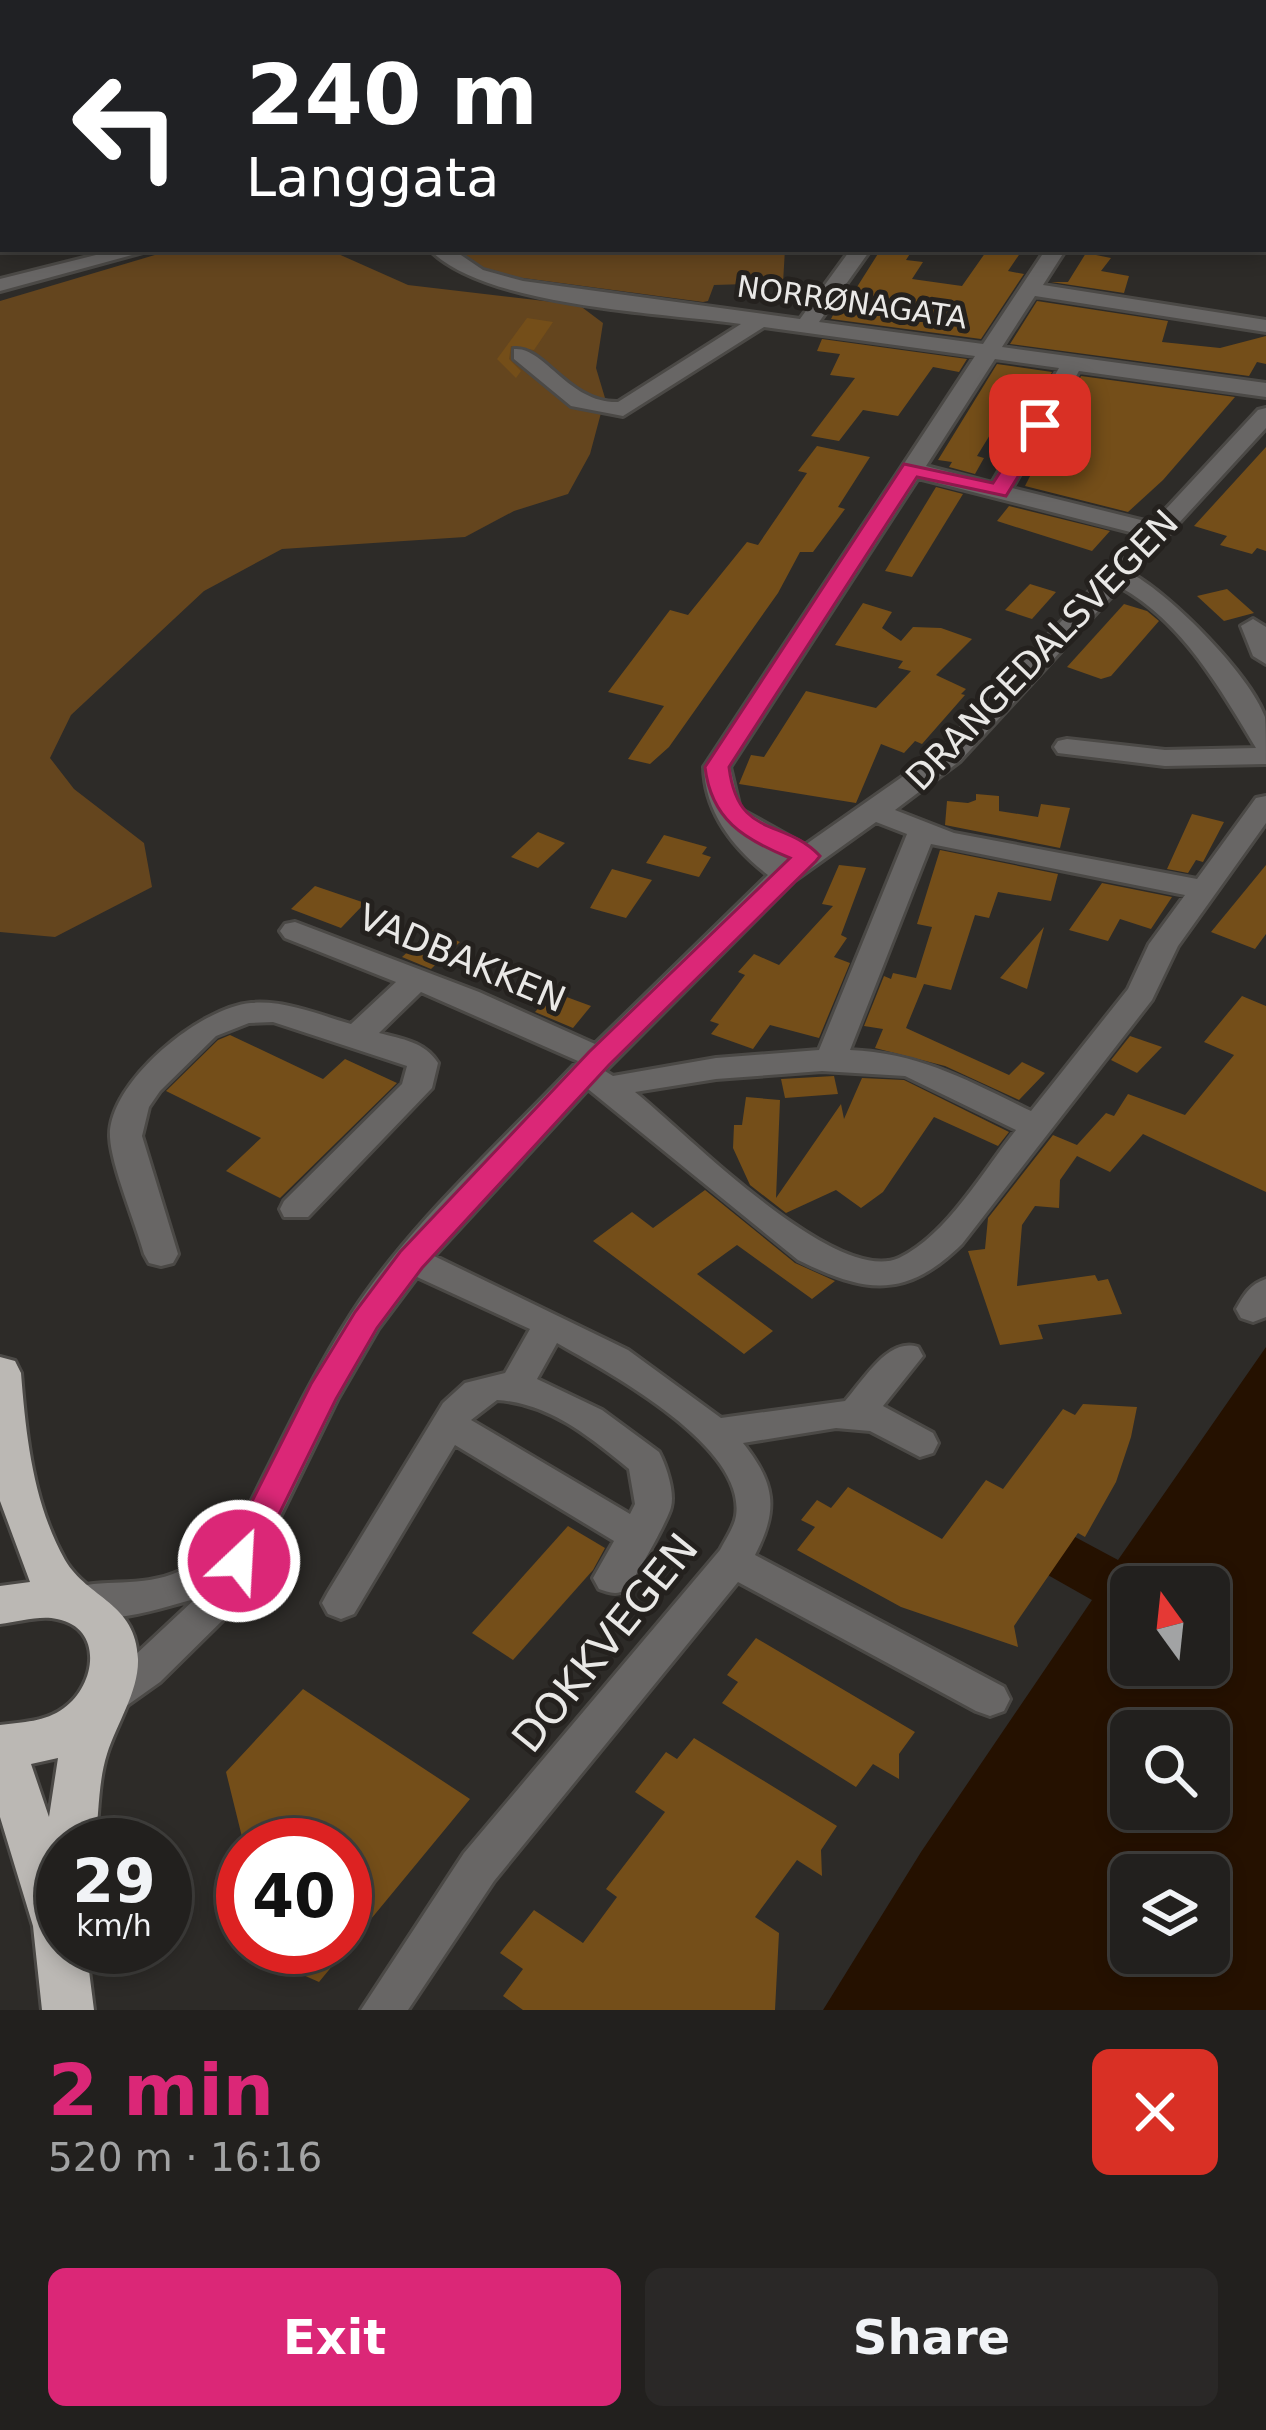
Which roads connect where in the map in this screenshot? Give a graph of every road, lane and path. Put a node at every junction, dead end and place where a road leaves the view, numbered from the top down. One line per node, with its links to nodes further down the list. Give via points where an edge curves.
1 (132, 252): 5 (street)
2 (443, 252): 7 (street, NORRØNAGATA, via 476,274 521,287)
3 (859, 252): 8 (street)
4 (1054, 252): 6 (street)
5 (0, 284)
6 (1029, 289): 9 (street); 10 (street)
7 (759, 321): 8 (street, NORRØNAGATA); 11 (street, via 623,409 574,402)
8 (806, 326): 10 (street, NORRØNAGATA)
9 (1266, 326)
10 (988, 351): 12 (street, NORRØNAGATA); 17 (street)
11 (522, 354)
12 (1072, 363): 13 (street, NORRØNAGATA); 18 (street)
13 (1266, 390)
14 (1266, 415): 15 (street, DRANGEDALSVEGEN)
15 (1237, 448): 16 (street); 19 (street, DRANGEDALSVEGEN)
16 (1266, 456)
17 (911, 469): 18 (street); 29 (street, via 723,754 716,781 756,855)
18 (999, 491): 19 (street)
19 (1159, 532): 20 (street, DRANGEDALSVEGEN)
20 (1119, 577): 23 (street, via 1173,619); 27 (street, DRANGEDALSVEGEN, via 951,755)
21 (1253, 626): 22 (street)
22 (1266, 656)
23 (1266, 744)
24 (1067, 746): 25 (street, via 1166,758)
25 (1266, 756)
26 (1266, 804): 30 (street)
27 (875, 812): 28 (street); 29 (street, DRANGEDALSVEGEN)
28 (921, 834): 30 (street); 34 (street)
29 (796, 865): 35 (street, DRANGEDALSVEGEN)
30 (1203, 890): 36 (street, via 1164,944 1142,994)
31 (296, 932): 32 (street, VADBAKKEN)
32 (416, 979): 33 (street); 35 (street, VADBAKKEN)
33 (358, 1036): 37 (street, via 412,1053 424,1074); 38 (street, via 246,1012 205,1028 149,1083 126,1136)
34 (829, 1063): 35 (street); 36 (street, via 906,1066)
35 (599, 1073): 36 (street, VADBAKKEN, via 749,1206 807,1247 877,1276 930,1255); 39 (street, DRANGEDALSVEGEN)
36 (1034, 1125)
37 (296, 1209)
38 (161, 1254)
39 (411, 1260): 40 (street, DOKKVEGEN); 49 (street, DRANGEDALSVEGEN, via 322,1393)
40 (550, 1324): 43 (street); 46 (street, DOKKVEGEN, via 605,1352)
41 (906, 1356): 44 (street)
42 (0, 1373): 48 (highway)
43 (515, 1387): 45 (street, via 476,1393); 50 (street, via 556,1399 646,1462 654,1504)
44 (853, 1416): 46 (street); 47 (street, via 877,1418)
45 (449, 1424): 50 (street); 54 (street)
46 (714, 1433): 51 (street, DOKKVEGEN, via 746,1471 755,1512)
47 (920, 1443)
48 (3, 1474): 53 (highway, via 47,1571)
49 (256, 1526): 53 (street, DRANGEDALSVEGEN, via 194,1583 125,1602); 57 (street, DRANGEDALSVEGEN, via 223,1596)
50 (639, 1538): 52 (street)
51 (733, 1561): 56 (street); 64 (street, DOKKVEGEN, via 479,1867)
52 (613, 1578)
53 (75, 1600): 55 (highway, via 33,1595); 57 (highway, via 109,1625 119,1659)
54 (341, 1603)
55 (0, 1605)
56 (990, 1699)
57 (106, 1700): 58 (highway, via 73,1732 30,1748); 60 (highway, via 82,1756)
58 (0, 1746)
59 (0, 1761): 61 (highway)
60 (74, 1818)
61 (36, 1841)
62 (65, 1974): 63 (highway)
63 (68, 2010)
64 (383, 2010)

